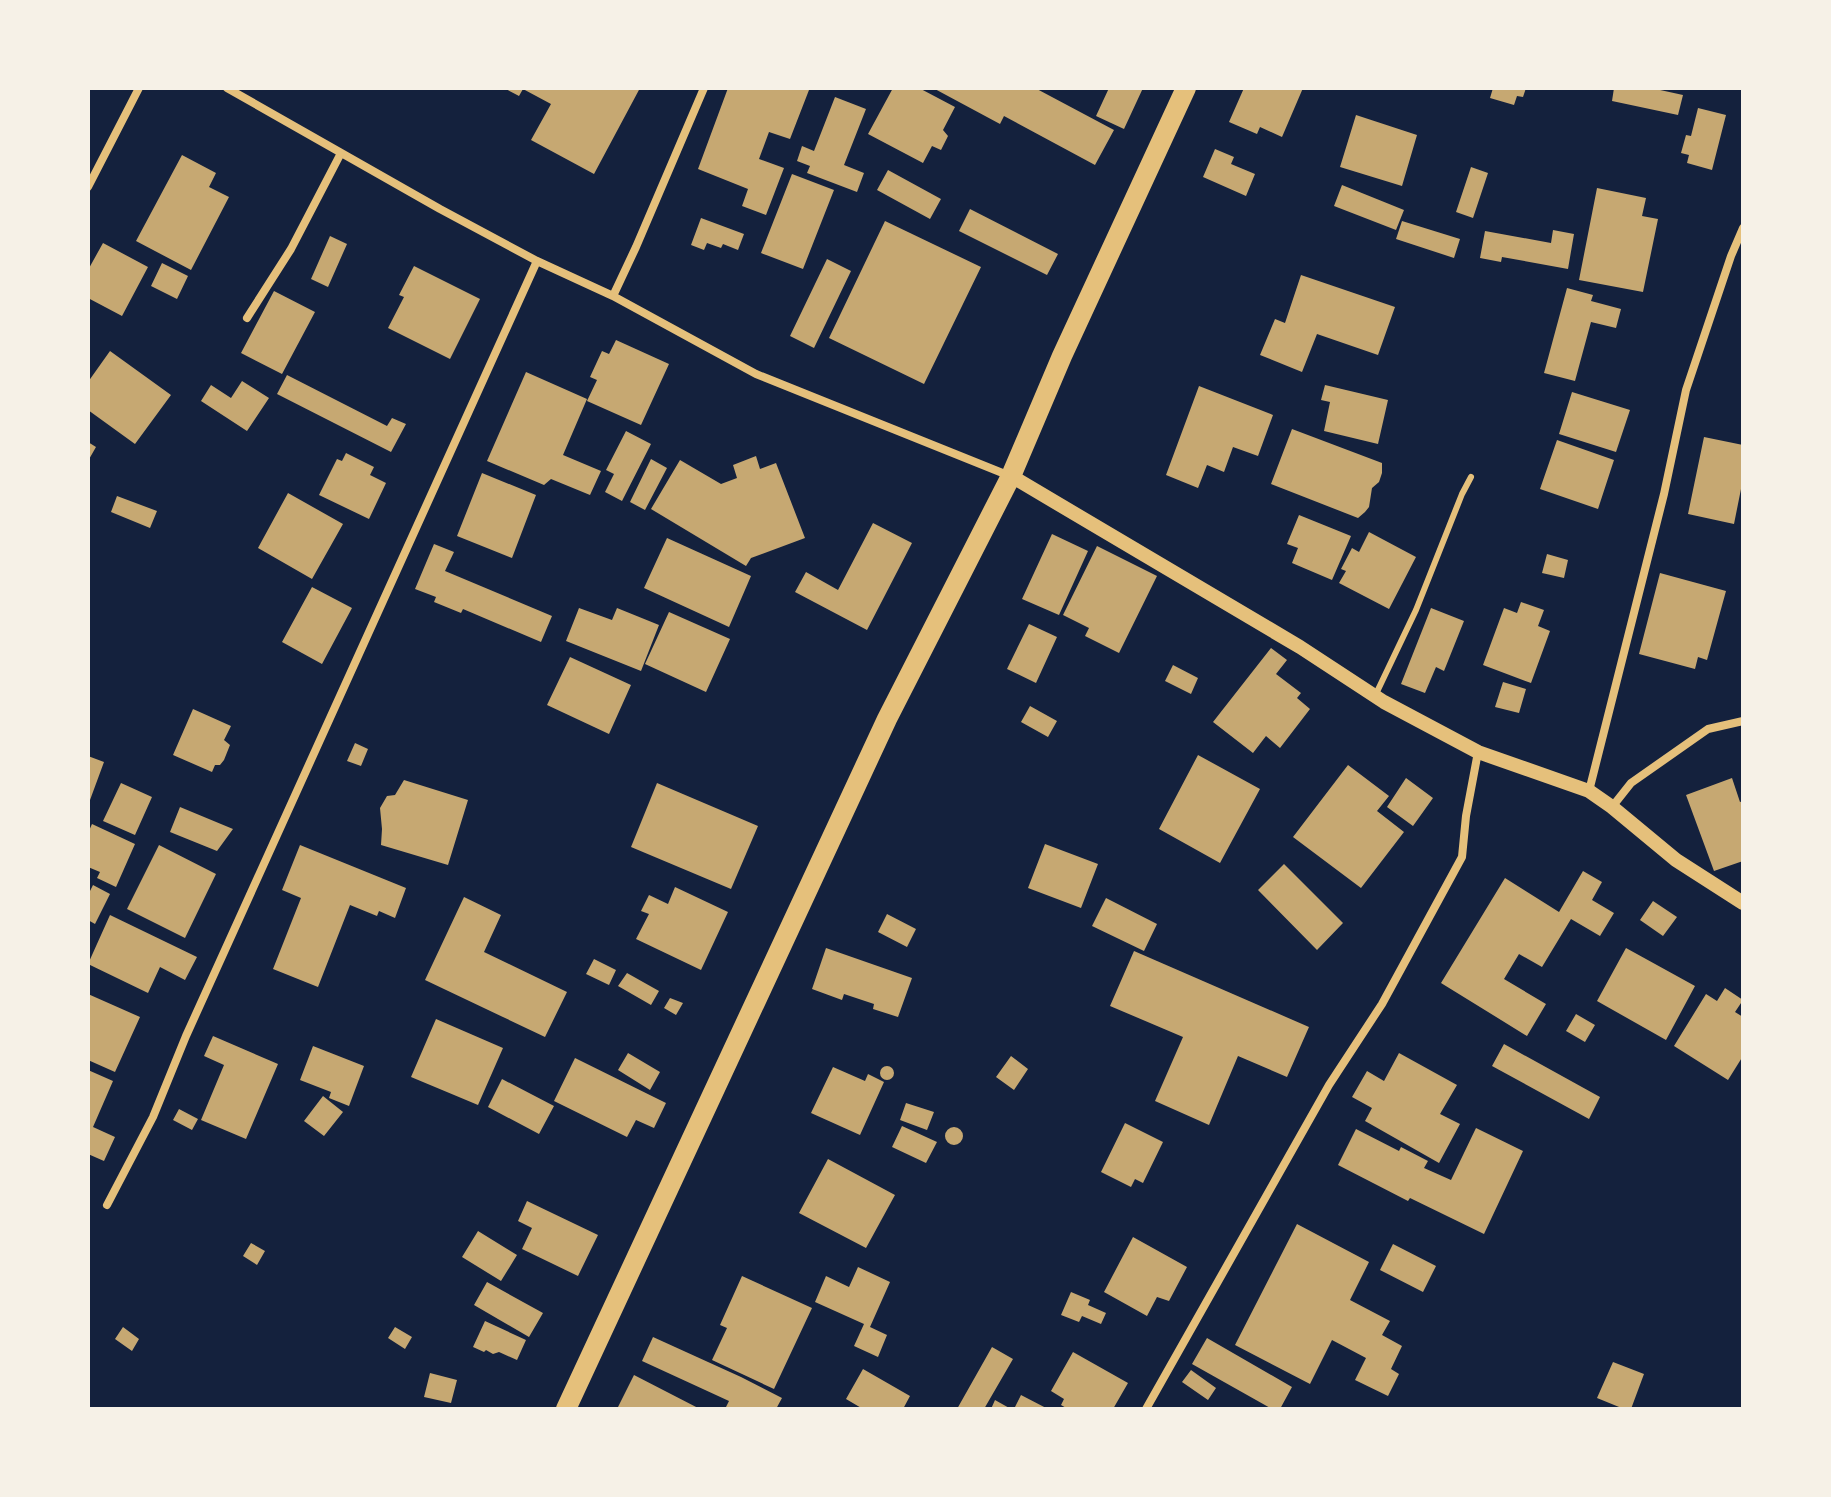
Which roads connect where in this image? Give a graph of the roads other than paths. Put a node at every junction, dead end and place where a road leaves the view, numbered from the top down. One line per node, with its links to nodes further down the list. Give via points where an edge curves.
1 (139, 88): 6 (street)
2 (704, 88): 9 (street)
3 (1186, 88): 11 (main road)
4 (230, 89): 5 (street)
5 (341, 153): 8 (street); 10 (street, via 291,249)
6 (88, 187)
7 (1743, 228): 16 (street, via 1686,390)
8 (537, 261): 9 (street); 19 (street, via 153,1117)
9 (613, 296): 11 (street, via 756,374)
10 (247, 318)
11 (1011, 476): 13 (street); 20 (main road, via 887,719)
12 (1471, 477): 13 (lane)
13 (1375, 696): 15 (street)
14 (1743, 721): 17 (street, via 1708,729 1631,783)
15 (1478, 752): 16 (street); 21 (street, via 1462,857)
16 (1589, 791): 17 (street)
17 (1612, 807): 18 (street, via 1676,860)
18 (1743, 903)
19 (107, 1205)
20 (566, 1409)
21 (1146, 1409)

